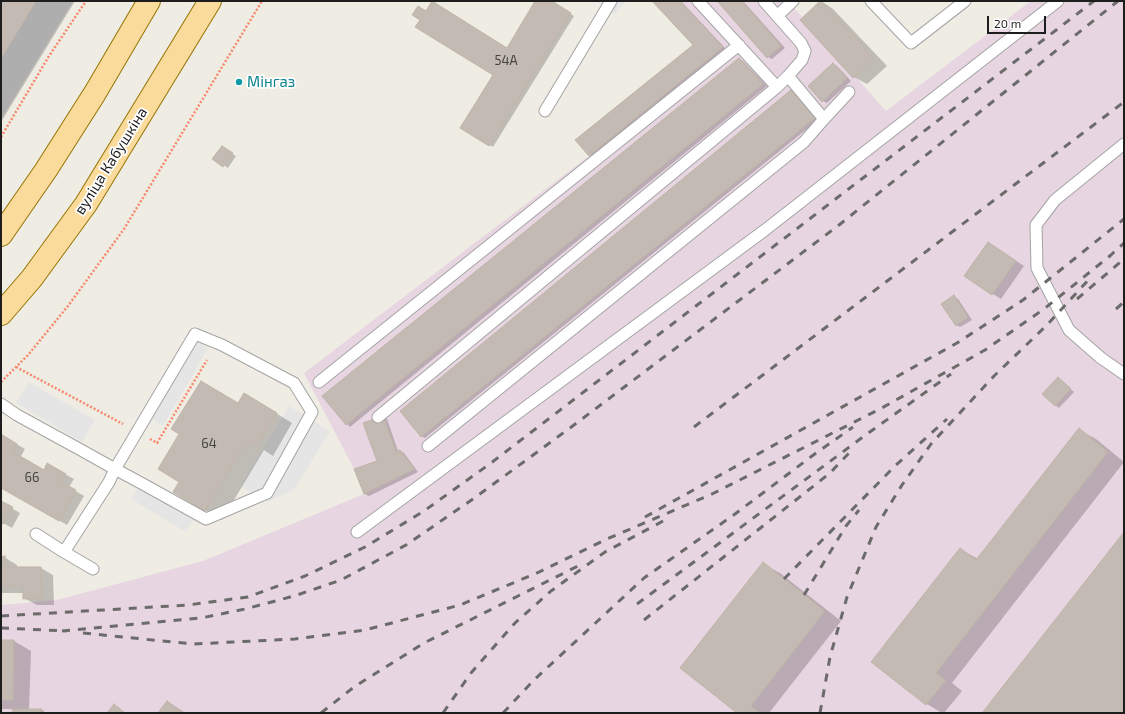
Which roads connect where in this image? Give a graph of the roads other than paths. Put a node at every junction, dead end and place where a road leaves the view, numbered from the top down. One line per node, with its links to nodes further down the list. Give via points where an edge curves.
1 (149, 1): 18 (main road, via 46,170)
2 (210, 1): 19 (main road, вуліца Кабушкіна, via 86,204 32,278)
3 (610, 1): 15 (lane)
4 (698, 1): 11 (lane)
5 (764, 1): 10 (lane)
6 (793, 1): 10 (lane)
7 (871, 1): 8 (lane, via 912,43)
8 (965, 1)
9 (1058, 1): 26 (lane, via 765,230)
10 (777, 16): 12 (lane, via 805,51 802,60)
11 (739, 45): 13 (lane); 21 (lane)
12 (788, 76): 13 (lane); 16 (lane)
13 (777, 87): 23 (lane)
14 (849, 92): 16 (lane)
15 (545, 111)
16 (824, 119): 24 (lane, via 804,142)
17 (1124, 144): 20 (lane, via 1055,200 1036,225 1036,268 1069,330)
18 (1, 235)
19 (1, 314)
20 (1124, 374)
21 (320, 382)
22 (1, 404): 25 (lane)
23 (378, 417)
24 (428, 446)
25 (115, 469): 25 (lane, via 195,334 294,383 312,412 268,493 206,520); 28 (lane)
26 (357, 532)
27 (36, 534): 28 (lane)
28 (64, 552): 29 (lane)
29 (93, 569)

